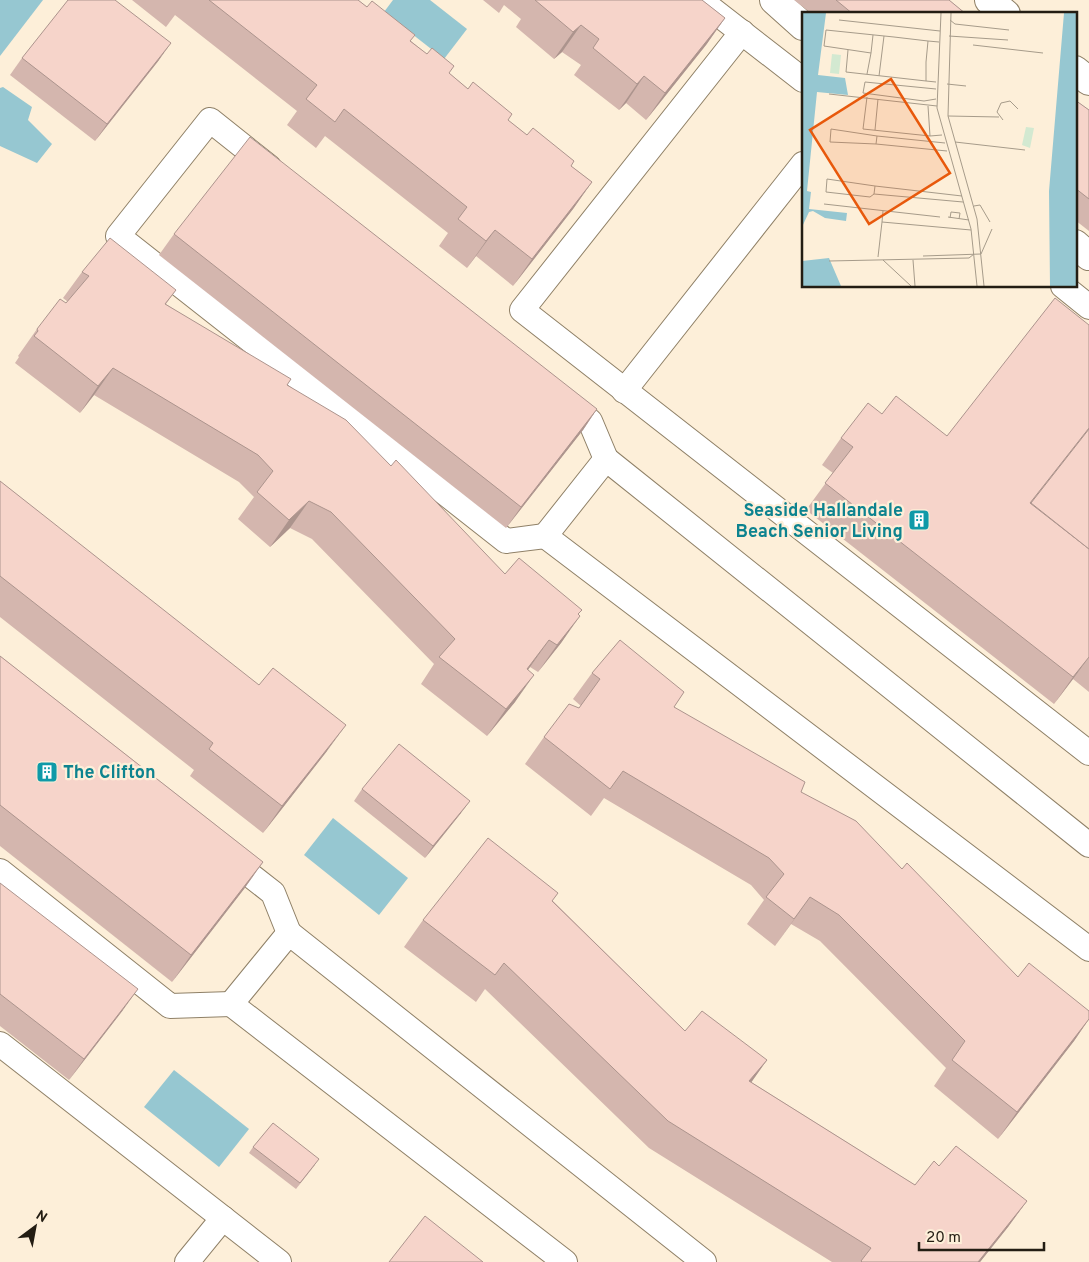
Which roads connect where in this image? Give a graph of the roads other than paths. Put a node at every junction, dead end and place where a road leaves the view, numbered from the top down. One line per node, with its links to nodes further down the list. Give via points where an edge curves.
1 (700, 0): 6 (lane)
2 (774, 0): 5 (street)
3 (989, 0): 4 (street)
4 (1004, 12)
5 (802, 25)
6 (742, 32): 8 (lane); 17 (lane, via 522,310)
7 (1076, 71): 9 (street)
8 (802, 79)
9 (1089, 81)
10 (802, 165): 17 (lane)
11 (288, 182): 19 (lane, via 210,120 118,236 506,541)
12 (1076, 245): 13 (street)
13 (1089, 256)
14 (1065, 288): 15 (lane)
15 (1089, 307)
16 (544, 385): 18 (lane, via 590,422)
17 (624, 391): 20 (lane)
18 (606, 458): 19 (lane); 22 (lane)
19 (545, 536): 25 (lane)
20 (1089, 753)
21 (210, 844): 24 (lane, via 273,893)
22 (1089, 845)
23 (0, 871): 26 (lane, via 170,1006)
24 (289, 933): 26 (lane); 32 (lane)
25 (1089, 949)
26 (231, 1004): 31 (lane)
27 (0, 1044): 28 (lane)
28 (223, 1218): 29 (lane); 30 (lane)
29 (187, 1262)
30 (279, 1262)
31 (565, 1262)
32 (704, 1262)

